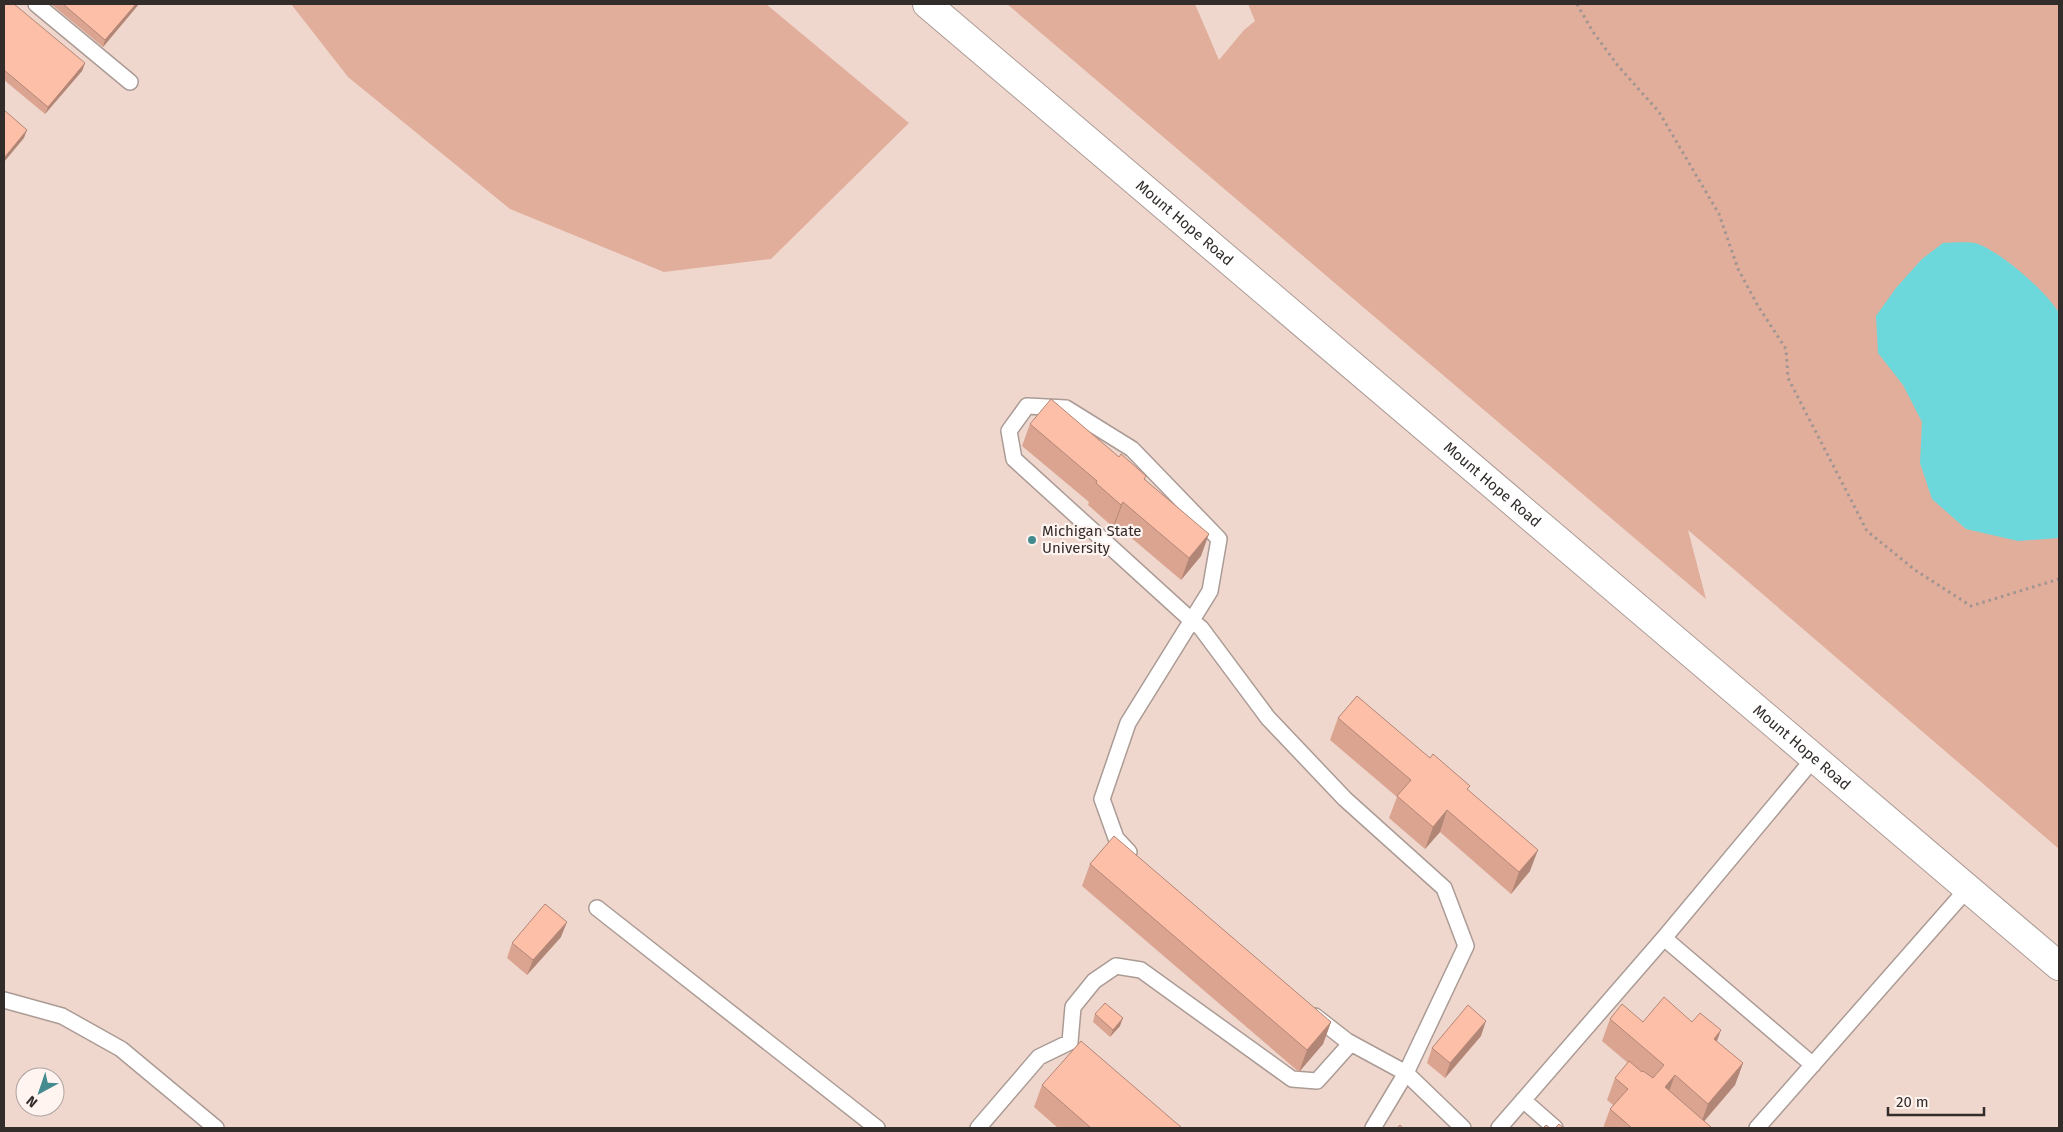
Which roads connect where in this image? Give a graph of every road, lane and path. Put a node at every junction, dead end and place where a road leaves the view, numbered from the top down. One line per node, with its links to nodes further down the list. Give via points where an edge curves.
1 (36, 4): 4 (lane)
2 (927, 4): 7 (street, Mount Hope Road)
3 (1578, 4): 5 (path, via 1593,32 1619,67 1659,112 1719,214 1738,270 1786,349 1788,378 1867,531 1915,570 1970,606)
4 (130, 82)
5 (2059, 580)
6 (1191, 620): 6 (lane, via 1210,591 1219,539 1132,449 1066,408 1028,406 1009,430 1014,459); 8 (lane, via 1128,723 1102,799 1116,838); 17 (lane, via 1201,628 1268,718 1345,799 1444,888 1466,946)
7 (1815, 757): 9 (street, Mount Hope Road); 11 (lane)
8 (1142, 865)
9 (1968, 888): 12 (street, Mount Hope Road); 16 (lane)
10 (597, 908): 20 (lane)
11 (1664, 938): 16 (lane); 18 (lane)
12 (2059, 966)
13 (4, 1000): 19 (lane, via 62,1016 121,1049)
14 (1302, 1006): 15 (lane)
15 (1351, 1043): 17 (lane); 21 (lane, via 1317,1081 1292,1080 1141,970 1116,966 1094,980 1073,1007 1070,1042 1039,1057)
16 (1812, 1065): 26 (lane)
17 (1406, 1073): 22 (lane); 23 (lane)
18 (1523, 1100): 24 (lane); 25 (lane)
19 (216, 1128)
20 (877, 1128)
21 (978, 1128)
22 (1373, 1128)
23 (1464, 1128)
24 (1499, 1128)
25 (1555, 1128)
26 (1757, 1128)

